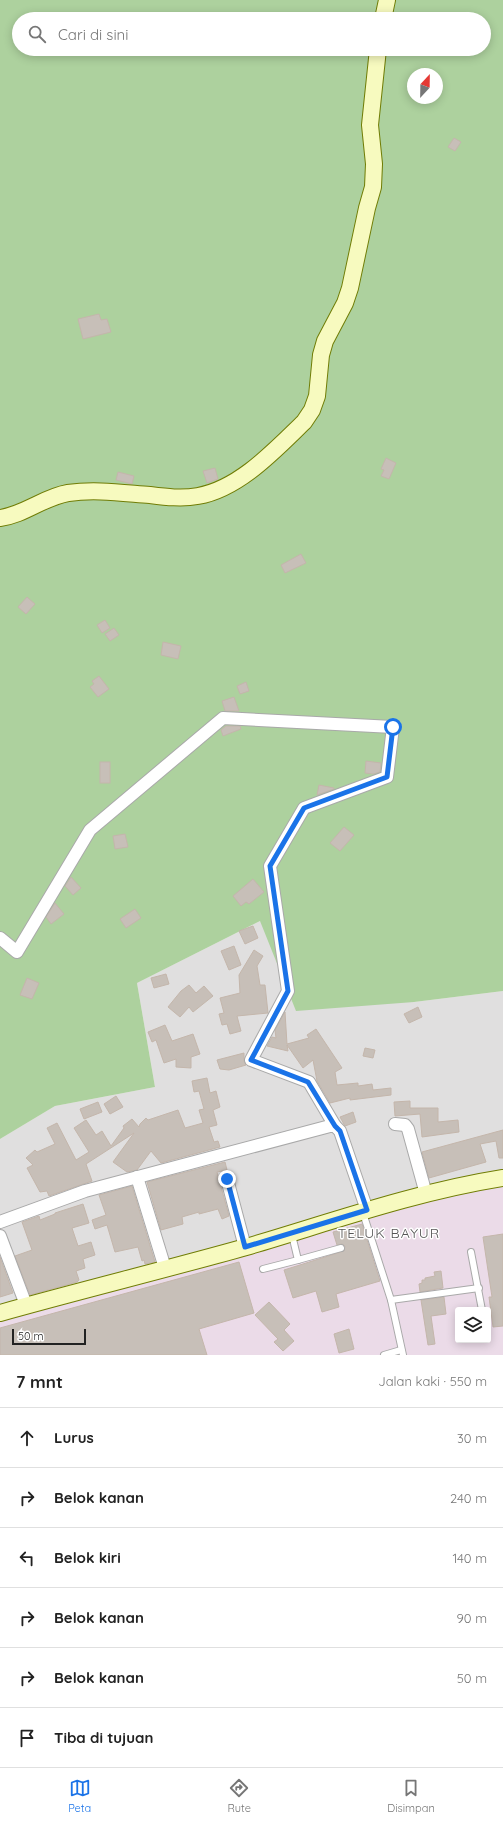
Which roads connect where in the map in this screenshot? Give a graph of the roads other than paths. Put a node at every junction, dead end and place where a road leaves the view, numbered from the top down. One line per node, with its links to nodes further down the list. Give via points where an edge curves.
1 (387, 0): 2 (street)
2 (384, 12)
3 (377, 56): 4 (street, via 370,125 374,164 373,187 366,208 350,288 325,341 317,396 304,422 236,481 213,492 176,497 110,492 67,493 25,511)
4 (0, 518)
5 (0, 938): 7 (street, via 17,952 90,830 223,718 393,727 387,777 304,808 270,866 288,991 251,1060 308,1082)
6 (395, 1124): 11 (street, via 405,1125 408,1129)
7 (335, 1126): 8 (street); 12 (street, via 340,1131)
8 (137, 1176): 13 (street, via 85,1191); 20 (street)
9 (503, 1178): 11 (street)
10 (227, 1179): 16 (street)
11 (426, 1194): 12 (street)
12 (365, 1211): 14 (street); 23 (lane)
13 (0, 1222)
14 (291, 1233): 16 (street); 19 (lane)
15 (0, 1236): 24 (street)
16 (245, 1247): 20 (street)
17 (341, 1248): 19 (lane)
18 (471, 1252): 22 (lane)
19 (298, 1260): 21 (lane)
20 (165, 1268): 24 (street)
21 (263, 1269)
22 (479, 1288): 23 (lane); 25 (lane)
23 (391, 1300): 27 (lane)
24 (26, 1305): 26 (street)
25 (482, 1307)
26 (0, 1313)
27 (402, 1353): 28 (lane)
28 (384, 1355)

